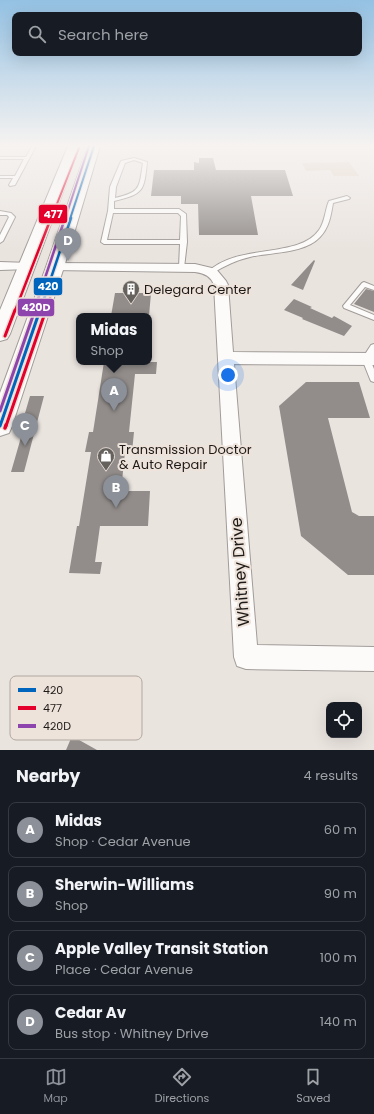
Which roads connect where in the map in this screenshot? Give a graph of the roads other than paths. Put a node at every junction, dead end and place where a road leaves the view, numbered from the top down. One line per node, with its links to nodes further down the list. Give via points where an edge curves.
1 (14, 181): 6 (lane)
2 (60, 181): 9 (main road)
3 (83, 181): 17 (main road)
4 (115, 181): 8 (lane)
5 (143, 181): 8 (lane, via 142,187 136,194)
6 (12, 186)
7 (346, 198): 19 (lane, via 331,202 323,230 311,242 276,252 250,255 223,264)
8 (112, 200): 10 (lane)
9 (50, 205): 16 (main road); 17 (main road, via 44,260)
10 (111, 211): 14 (lane, via 179,211 184,215); 14 (lane, via 104,242)
11 (0, 214): 12 (lane, via 12,216)
12 (2, 233): 13 (lane)
13 (0, 241)
14 (184, 242): 18 (lane)
15 (0, 266): 16 (street)
16 (26, 266): 22 (main road); 25 (main road, via 34,268 36,274 29,304 8,360)
17 (55, 267): 18 (street); 25 (main road)
18 (182, 267): 19 (street)
19 (211, 272): 24 (street, Whitney Drive, via 219,279 221,285)
20 (374, 288): 21 (lane, via 364,284 346,306)
21 (374, 318)
22 (0, 334)
23 (371, 355): 24 (street); 26 (lane)
24 (226, 358): 28 (street, Whitney Drive, via 246,657)
25 (16, 378): 27 (main road)
26 (374, 378)
27 (0, 426)
28 (374, 659)

